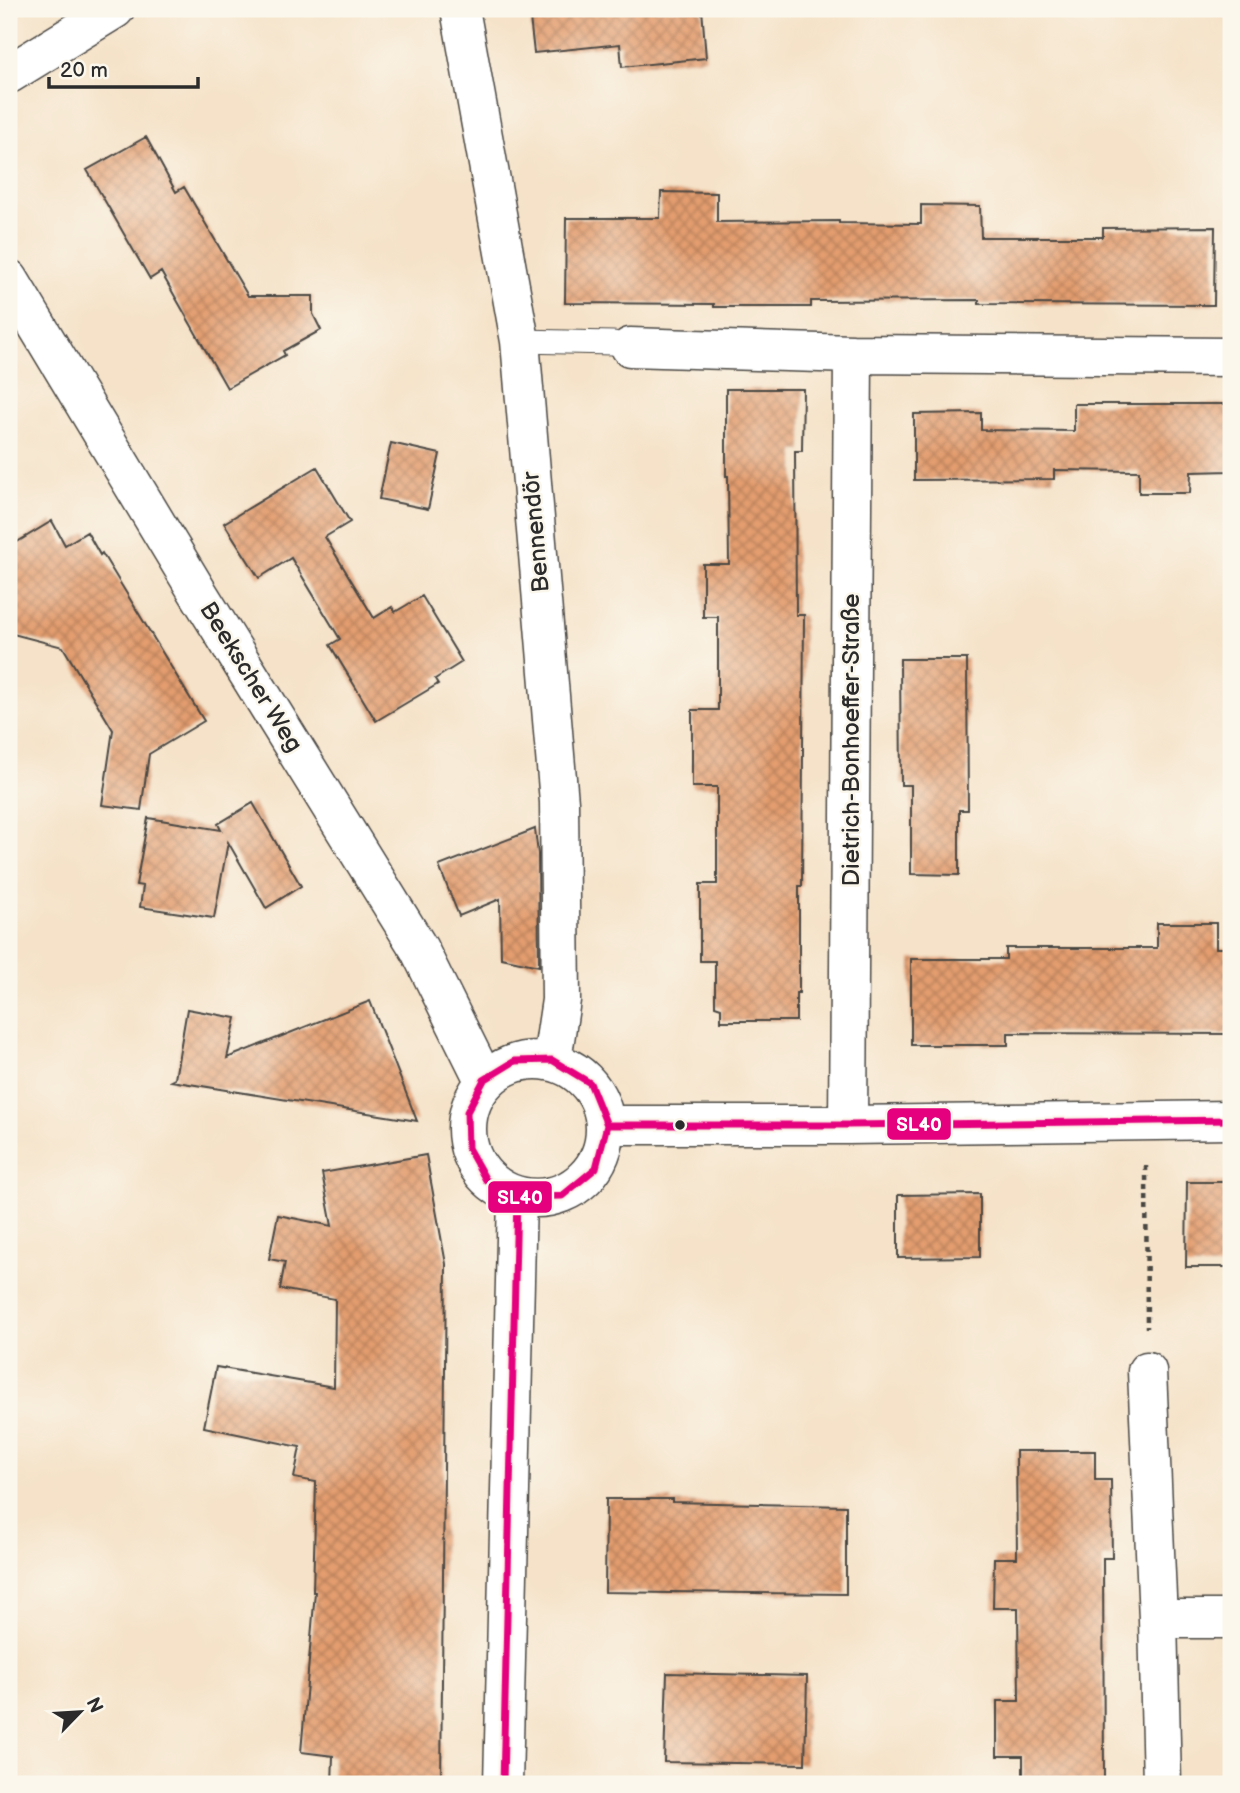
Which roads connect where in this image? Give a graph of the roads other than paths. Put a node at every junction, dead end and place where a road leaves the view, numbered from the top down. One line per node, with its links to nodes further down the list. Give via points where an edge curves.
1 (115, 9): 3 (street)
2 (460, 9): 5 (street, Bennendör)
3 (9, 74)
4 (9, 279): 10 (street, Beekscher Weg, via 419,948)
5 (520, 341): 6 (lane); 9 (street, Bennendör, via 559,802 562,1000)
6 (630, 347): 7 (street)
7 (853, 354): 8 (street); 13 (street, Dietrich-Bonhoeffer-Straße)
8 (1231, 357)
9 (552, 1060): 10 (street, via 515,1061); 12 (street, via 590,1083)
10 (484, 1080): 14 (street, via 467,1112 468,1148 486,1180)
11 (1231, 1120): 13 (street)
12 (607, 1125): 13 (street); 14 (street, via 596,1168 562,1196)
13 (848, 1125)
14 (517, 1197): 18 (street)
15 (1147, 1371): 16 (street)
16 (1158, 1619): 17 (street); 19 (street)
17 (1231, 1619)
18 (503, 1784)
19 (1162, 1784)

